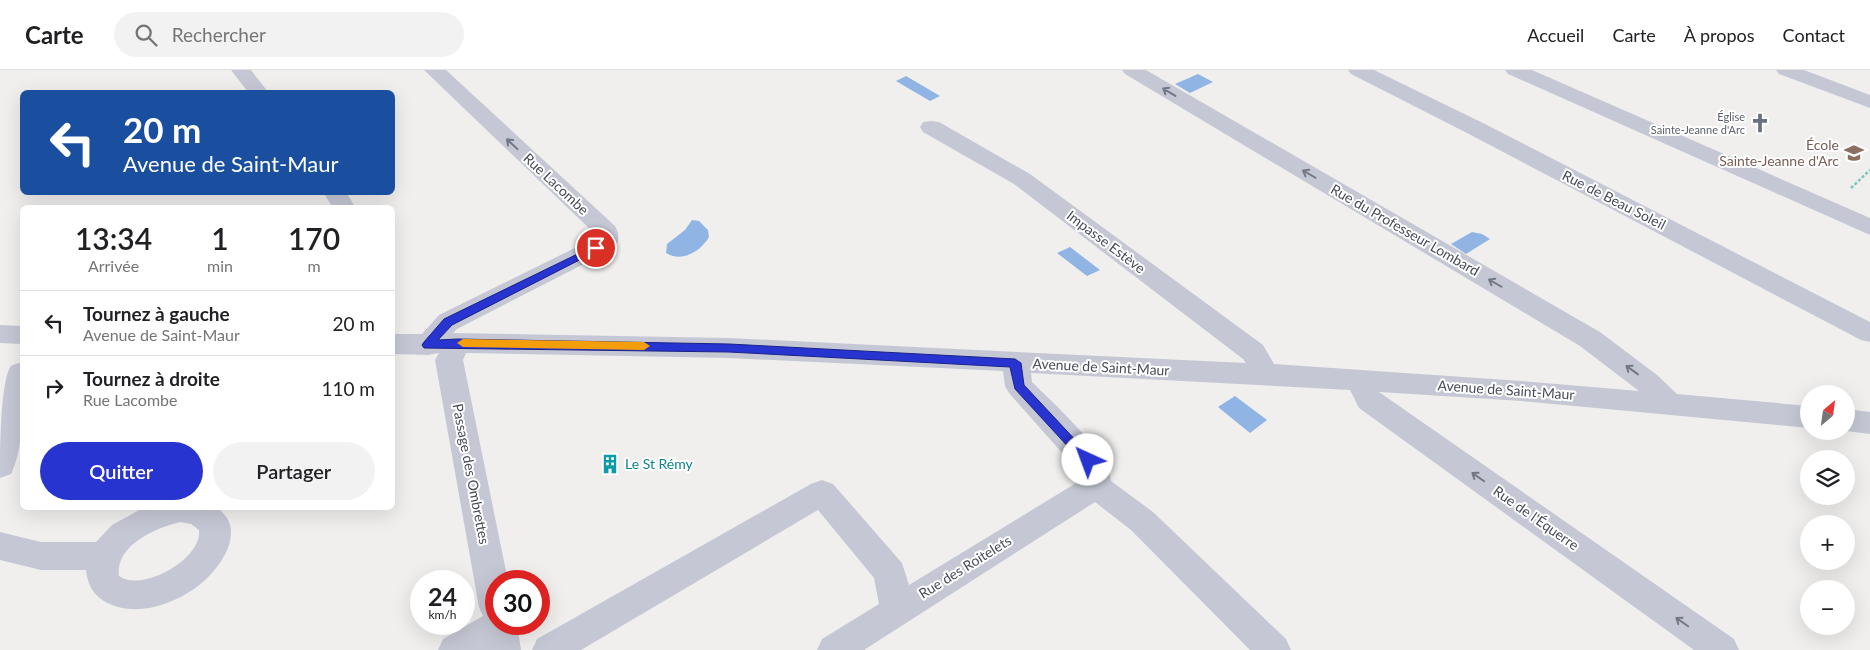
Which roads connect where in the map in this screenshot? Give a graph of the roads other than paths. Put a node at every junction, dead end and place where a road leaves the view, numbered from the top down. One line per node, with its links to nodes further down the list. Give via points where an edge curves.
1 (241, 70): 7 (street)
2 (434, 70): 15 (street, Rue Lacombe, one-way to 2, via 448,322 596,248 606,242 606,232)
3 (1132, 70): 20 (street, Rue du Professeur Lombard, one-way to 3, via 1647,382 1590,339)
4 (1358, 70): 11 (street, Rue de Beau Soleil)
5 (1515, 70): 10 (street)
6 (1786, 70): 8 (street)
7 (256, 90)
8 (1870, 102)
9 (931, 127): 18 (street, Impasse Estève, via 1022,179 1253,352)
10 (1870, 227)
11 (1870, 333)
12 (0, 334): 13 (street)
13 (20, 335)
14 (395, 344): 15 (street, Avenue de Saint-Maur)
15 (442, 344): 16 (street, Avenue de Saint-Maur, via 729,348); 28 (street, Passage des Ombrettes, via 449,360)
16 (1015, 363): 18 (street, Avenue de Saint-Maur); 25 (street, via 1019,386 1088,460 1096,473)
17 (20, 374): 24 (street)
18 (1266, 374): 19 (street, Avenue de Saint-Maur)
19 (1359, 380): 20 (street, Avenue de Saint-Maur); 35 (street, Rue de l'Équerre, one-way to 19, via 1369,400)
20 (1668, 403): 21 (street, Avenue de Saint-Maur)
21 (1800, 416)
22 (1855, 421): 23 (street)
23 (1870, 423)
24 (0, 466)
25 (1096, 486): 29 (street, Rue des Roitelets); 34 (street, via 1142,521)
26 (0, 546): 27 (street, via 41,556)
27 (106, 556)
28 (489, 570)
29 (897, 609): 32 (street, via 890,573 822,493); 33 (street, Rue des Roitelets)
30 (491, 635): 31 (street)
31 (455, 650)
32 (549, 650)
33 (834, 650)
34 (1274, 650)
35 (1722, 650)

